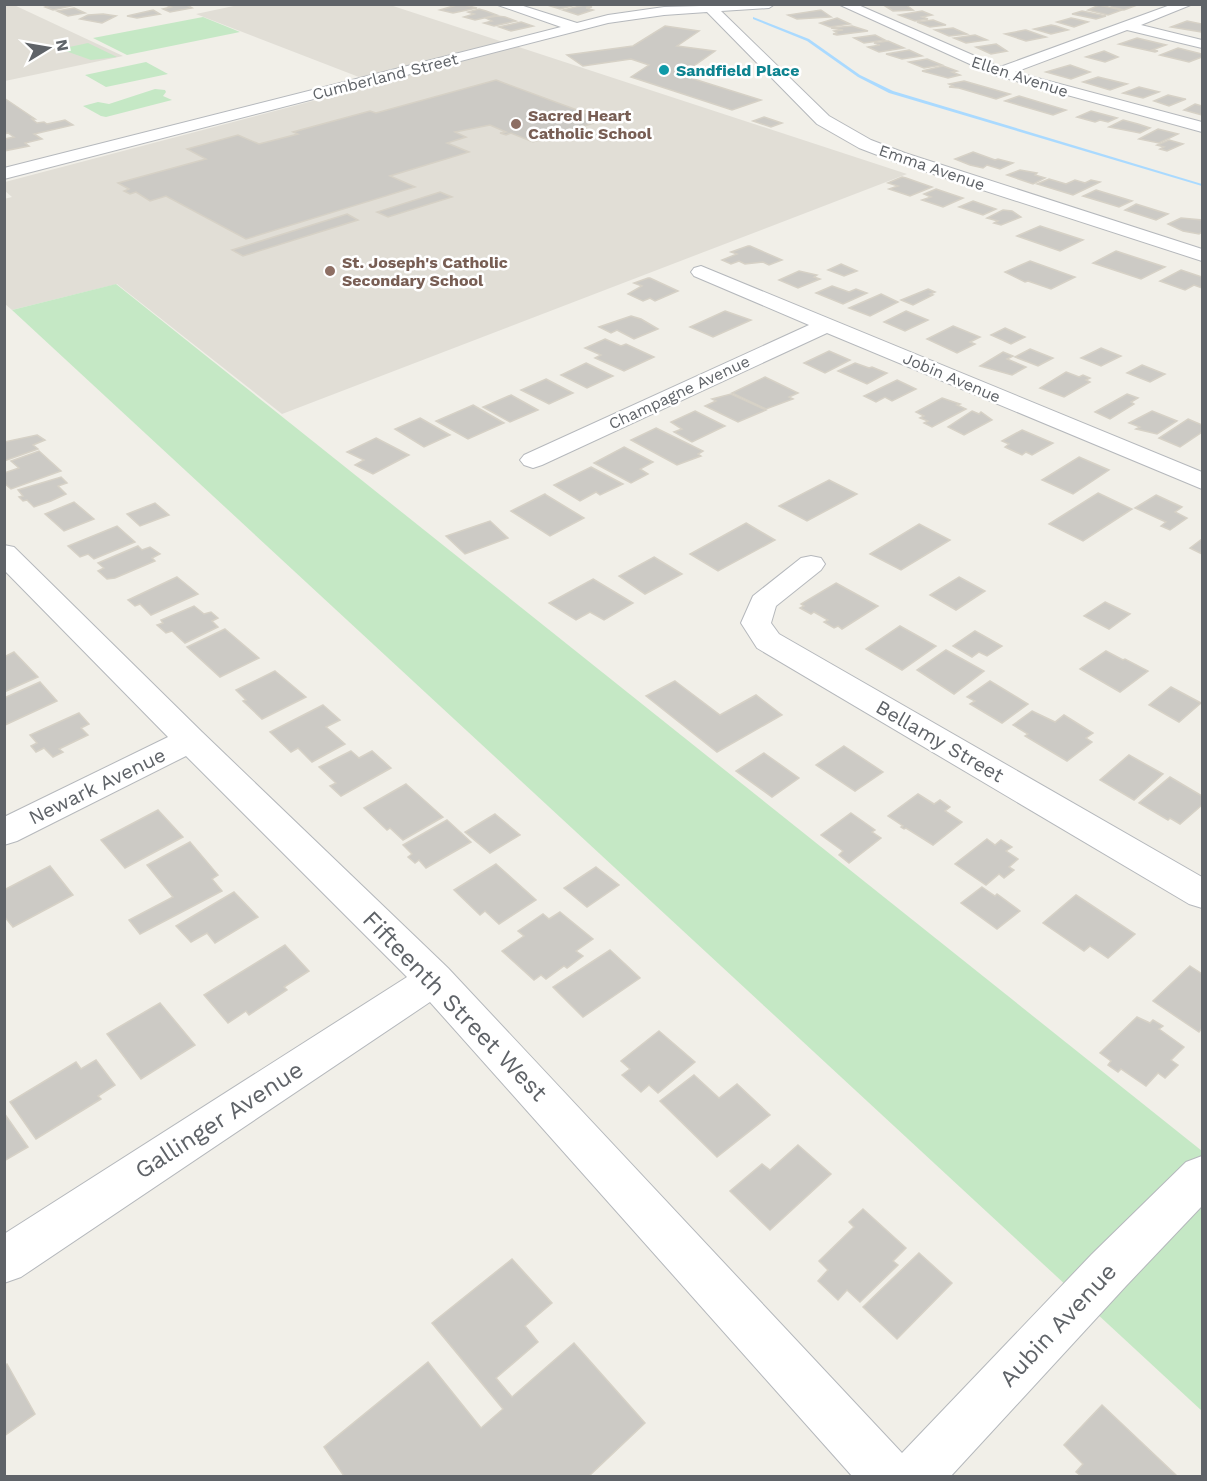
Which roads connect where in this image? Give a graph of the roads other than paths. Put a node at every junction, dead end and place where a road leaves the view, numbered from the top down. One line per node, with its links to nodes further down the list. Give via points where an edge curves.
1 (501, 4): 7 (street)
2 (769, 4): 5 (street, Cumberland Street)
3 (844, 4): 9 (street, Ellen Avenue)
4 (1187, 4): 6 (street)
5 (707, 6): 7 (street, Cumberland Street); 12 (street, Emma Avenue, via 812,111 851,137 899,157)
6 (1126, 26): 8 (street); 9 (street)
7 (575, 27): 11 (street, Cumberland Street)
8 (1203, 44)
9 (999, 72): 10 (street, Ellen Avenue)
10 (1203, 127)
11 (4, 174)
12 (1203, 255)
13 (701, 272): 14 (street, Jobin Avenue)
14 (826, 325): 15 (street, Champagne Avenue); 16 (street, Jobin Avenue)
15 (532, 460)
16 (1203, 481)
17 (4, 553): 19 (street, Fifteenth Street West)
18 (811, 564): 21 (street, Bellamy Street, via 763,602 756,623 768,640)
19 (189, 740): 20 (street, Newark Avenue); 22 (street, Fifteenth Street West)
20 (4, 832)
21 (1203, 894)
22 (434, 979): 24 (street, Gallinger Avenue); 25 (street, Fifteenth Street West)
23 (1203, 1176): 26 (street, Aubin Avenue)
24 (4, 1261)
25 (887, 1476)
26 (916, 1476)

